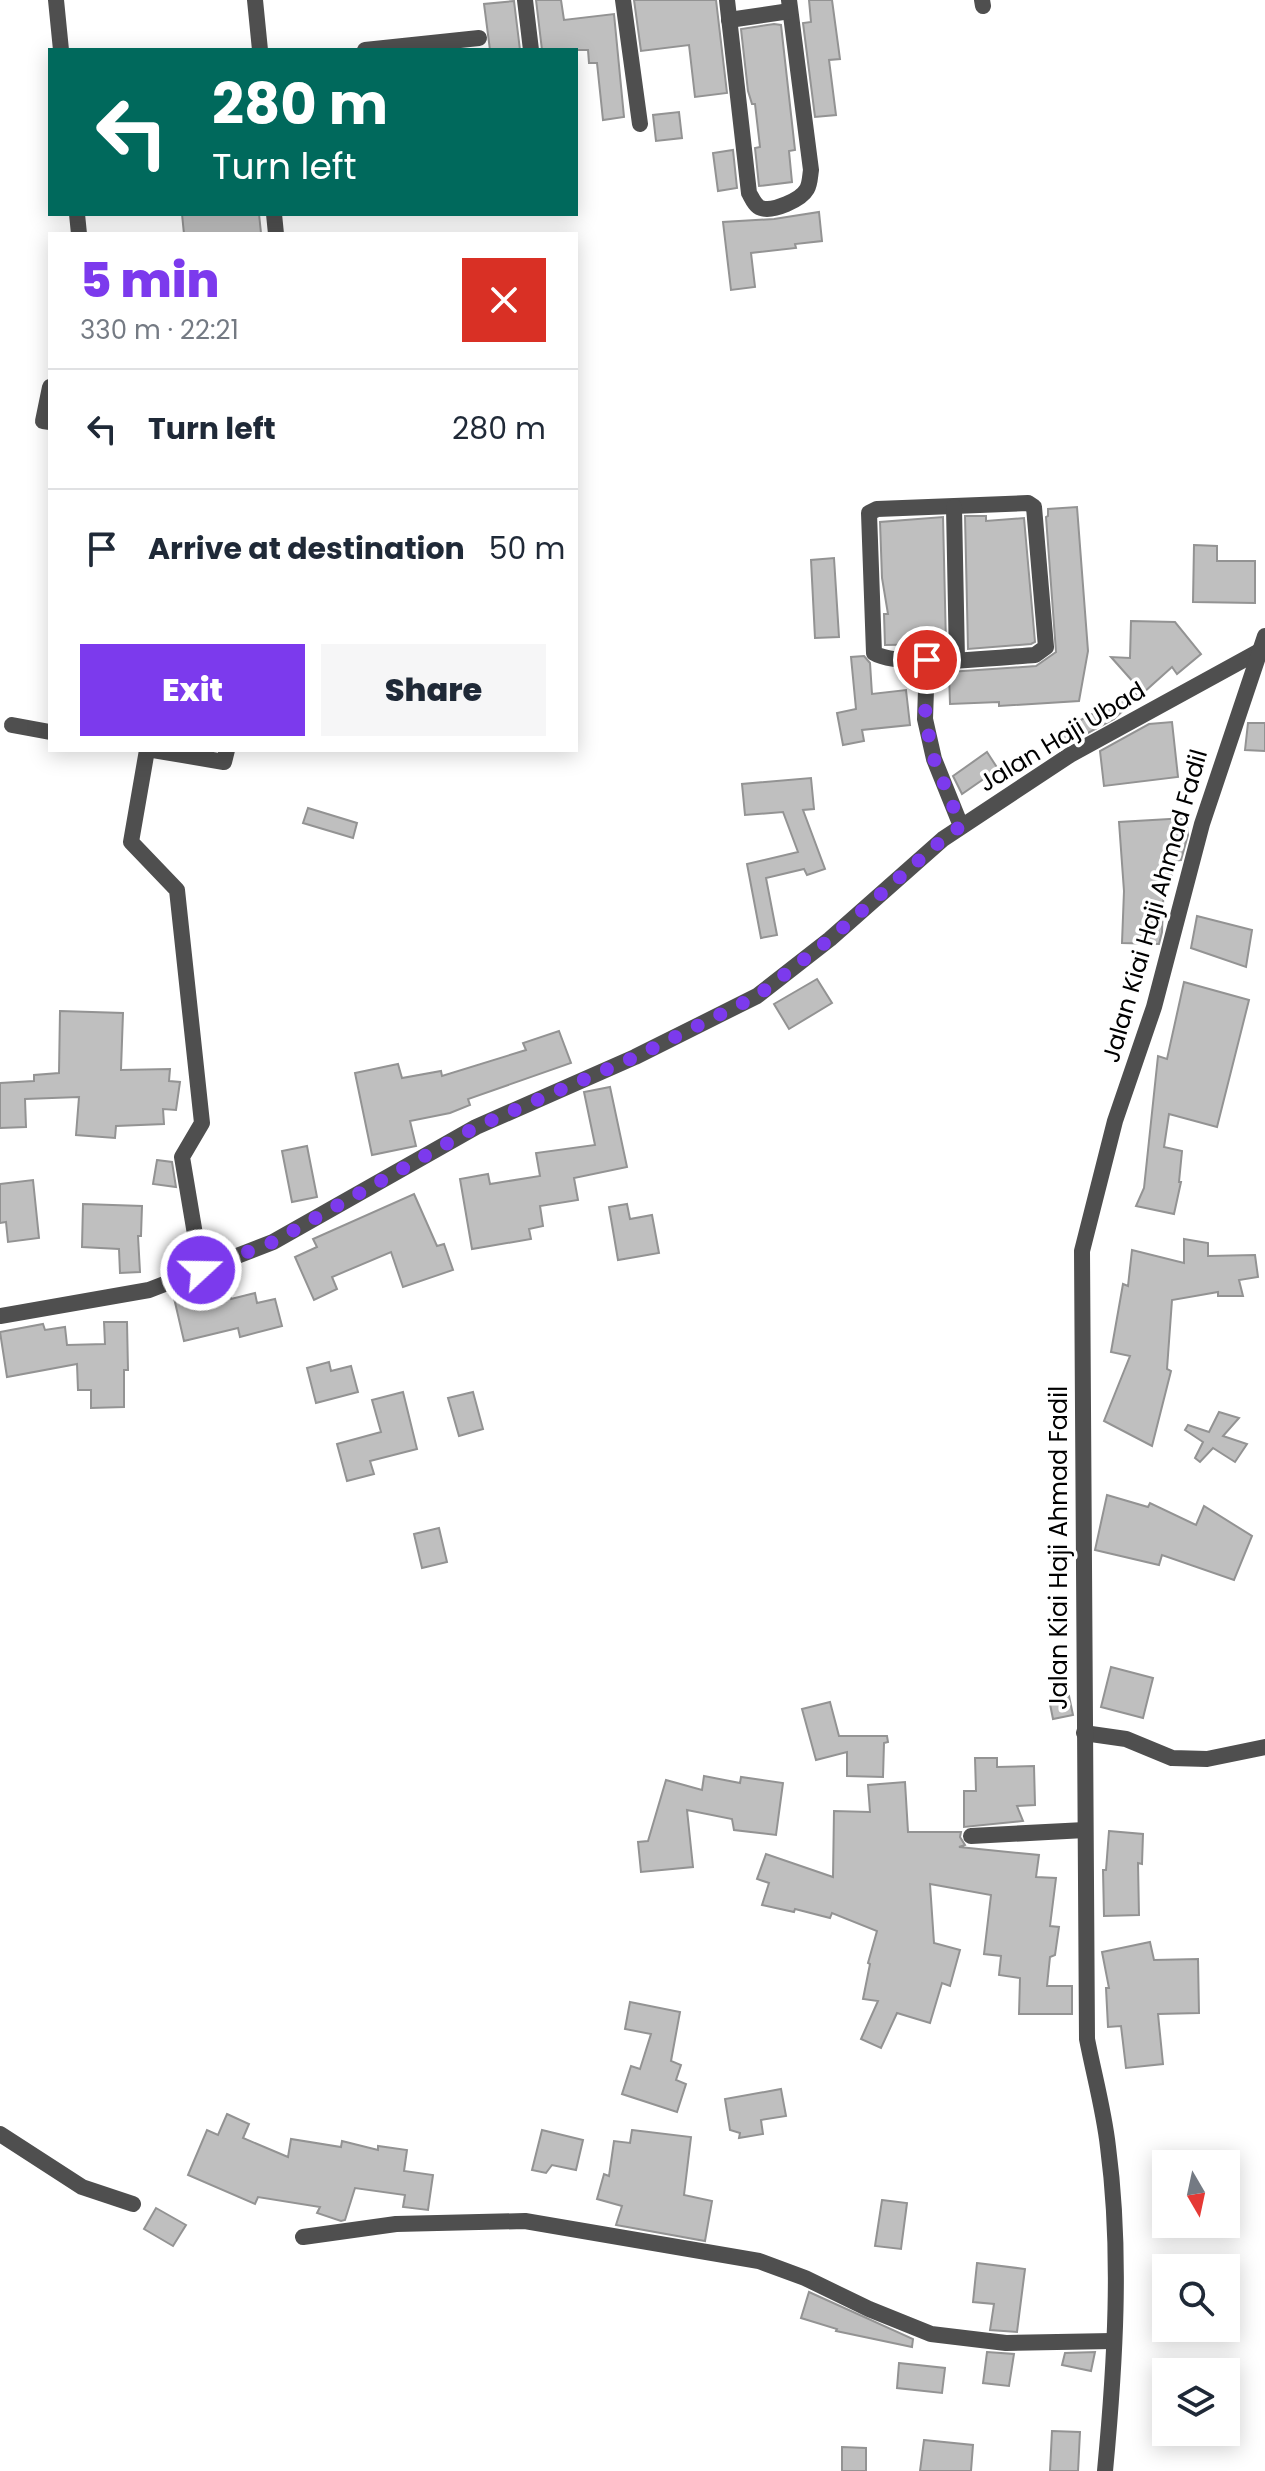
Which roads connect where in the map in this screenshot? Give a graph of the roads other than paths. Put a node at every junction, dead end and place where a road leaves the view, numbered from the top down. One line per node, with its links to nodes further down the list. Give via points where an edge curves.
1 (56, 0): 10 (street)
2 (255, 0): 11 (street)
3 (525, 0): 13 (street)
4 (623, 0): 14 (street)
5 (727, 0): 7 (street)
6 (789, 6): 7 (street); 7 (street, via 811,170 800,198 772,208 761,208 749,193)
7 (729, 20)
8 (479, 38): 9 (street)
9 (436, 47): 12 (street)
10 (61, 48)
11 (260, 48)
12 (412, 48)
13 (531, 48)
14 (640, 124)
15 (48, 397): 16 (street, via 43,421)
16 (48, 422)
17 (954, 507): 19 (street, via 877,509 868,517 874,653); 20 (street); 20 (street, via 1032,504 1046,647 1035,655)
18 (1264, 644): 26 (street, Jalan Haji Ubad, via 1070,755); 29 (street, Jalan Kiai Haji Ahmad Fadil, via 1202,824 1082,1251)
19 (927, 660): 20 (street); 26 (street, via 925,719 934,759)
20 (957, 660)
21 (12, 725): 22 (street)
22 (48, 732)
23 (150, 752): 27 (street, via 131,842 177,890 202,1123 182,1157)
24 (162, 752): 25 (street, via 224,762)
25 (226, 752)
26 (961, 826): 27 (street, Jalan Haji Ubad, via 757,996 476,1127 273,1242)
27 (201, 1270): 28 (street, Jalan Haji Ubad, via 149,1290)
28 (0, 1316)
29 (1084, 1733): 30 (street, via 1126,1739 1172,1758 1207,1759); 31 (street, Jalan Kiai Haji Ahmad Fadil)
30 (1265, 1747)
31 (1085, 1830): 32 (street); 36 (street, Jalan Kiai Haji Ahmad Fadil, via 1087,2039 1108,2146 1115,2232)
32 (971, 1836)
33 (0, 2134): 34 (street, via 82,2187)
34 (133, 2204)
35 (303, 2237): 36 (street, via 396,2224 525,2221 759,2261 931,2334 1006,2343)
36 (1112, 2341): 37 (street, Jalan Kiai Haji Ahmad Fadil)
37 (1105, 2471)

